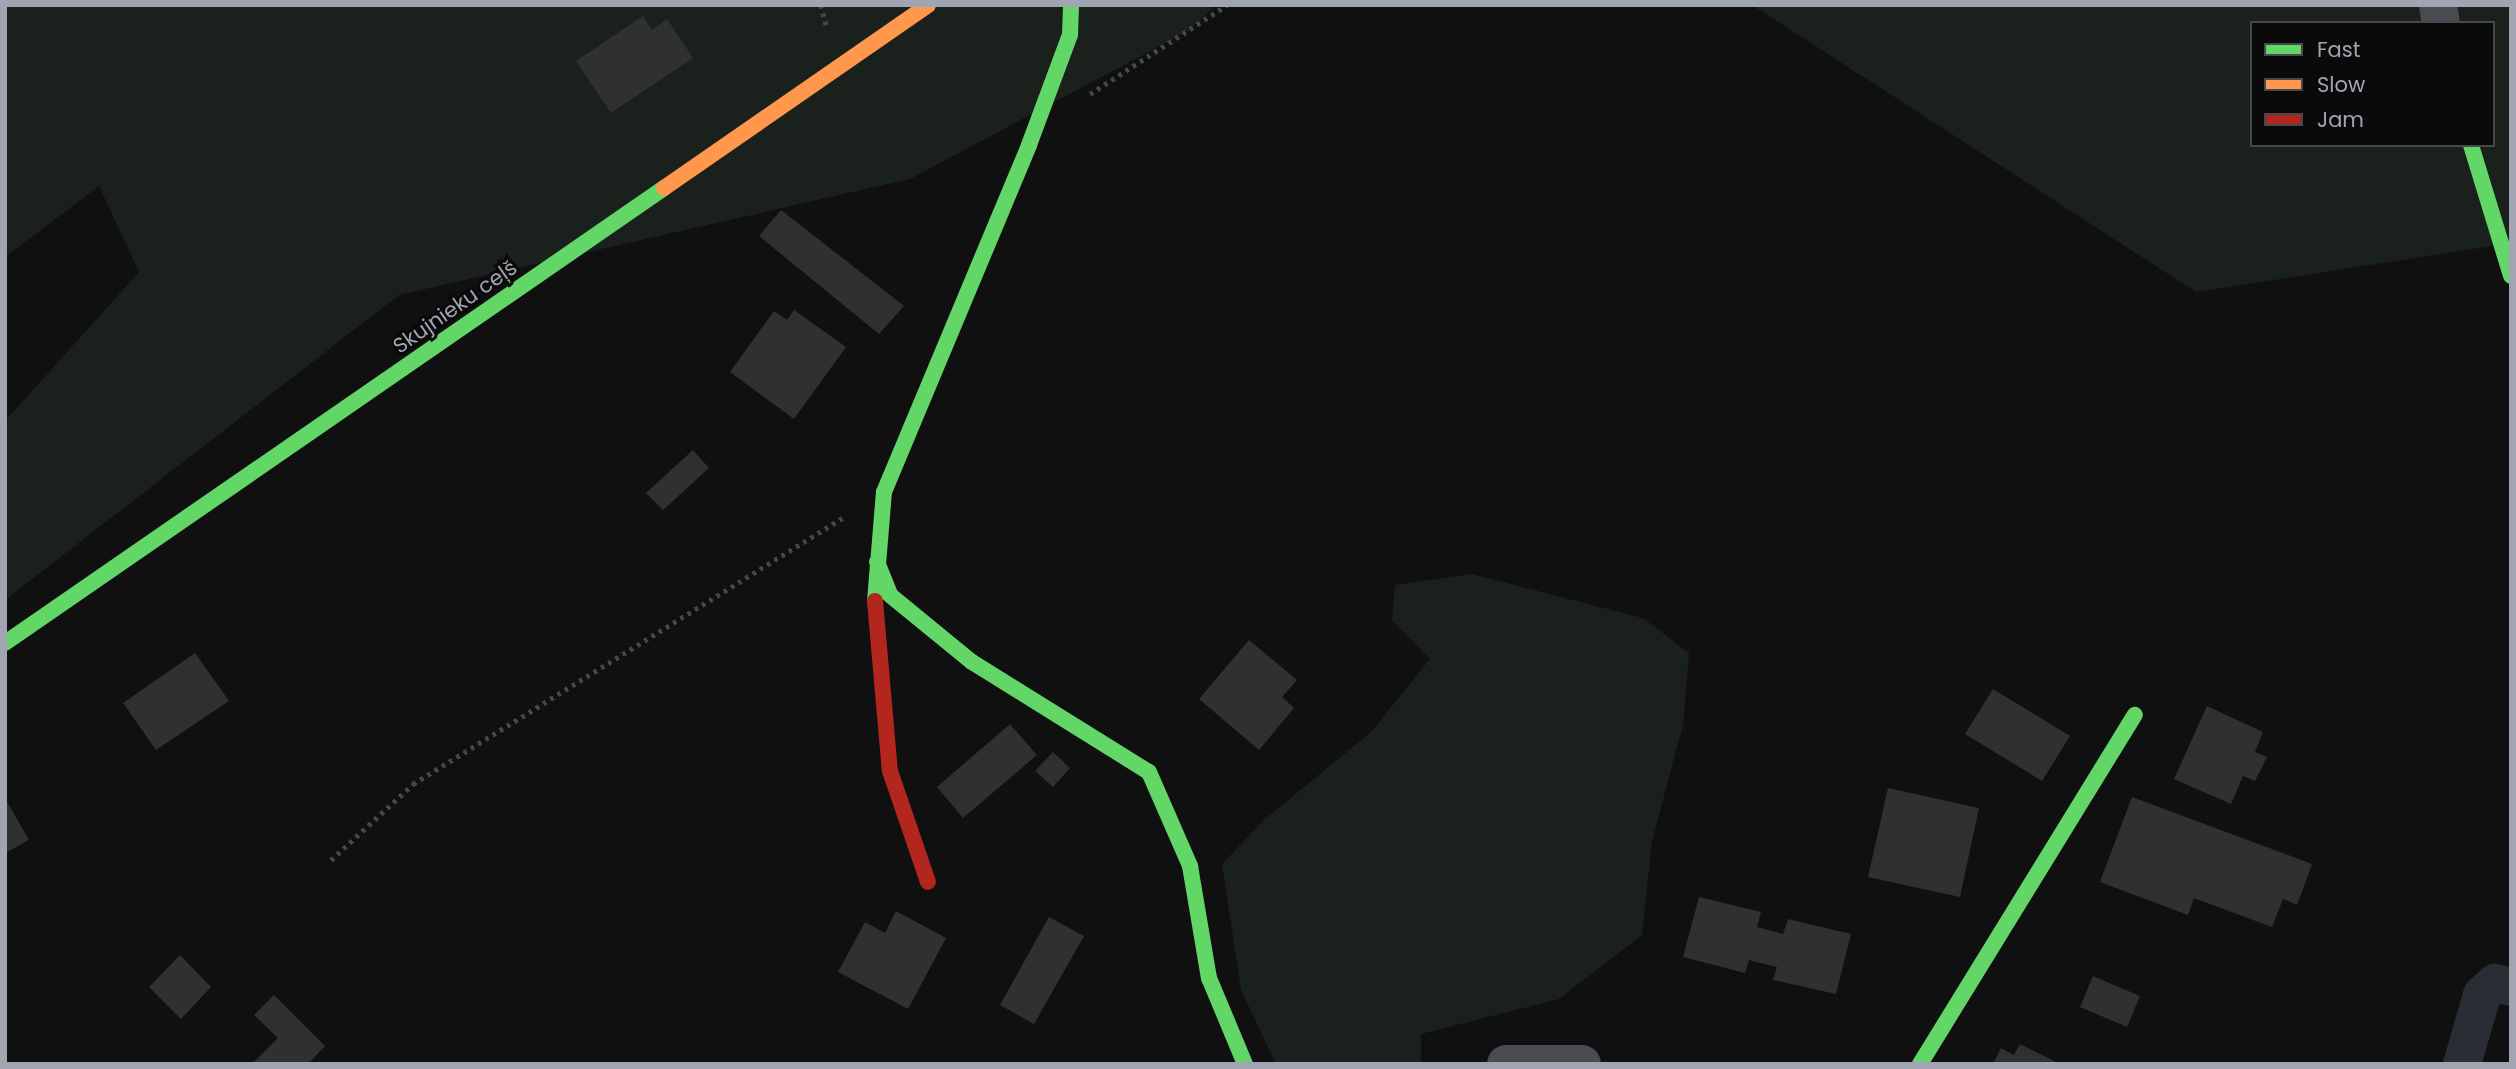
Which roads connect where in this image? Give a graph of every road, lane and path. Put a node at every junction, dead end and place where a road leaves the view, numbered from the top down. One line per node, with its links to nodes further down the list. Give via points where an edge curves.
1 (928, 5): 9 (street, Skujnieku ceļš)
2 (1071, 5): 7 (street, via 1070,35 1037,125)
3 (1227, 5): 4 (path)
4 (1079, 101)
5 (2472, 147): 6 (street)
6 (2511, 276)
7 (884, 492): 8 (street); 11 (path, via 414,784)
8 (877, 560): 12 (street, via 874,590 890,771); 13 (street, via 890,595 972,662 1149,772 1190,866 1209,978)
9 (5, 643)
10 (2135, 715): 16 (street)
11 (331, 860)
12 (928, 883)
13 (1245, 1064)
14 (1506, 1064): 15 (street)
15 (1582, 1064)
16 (1920, 1064)

